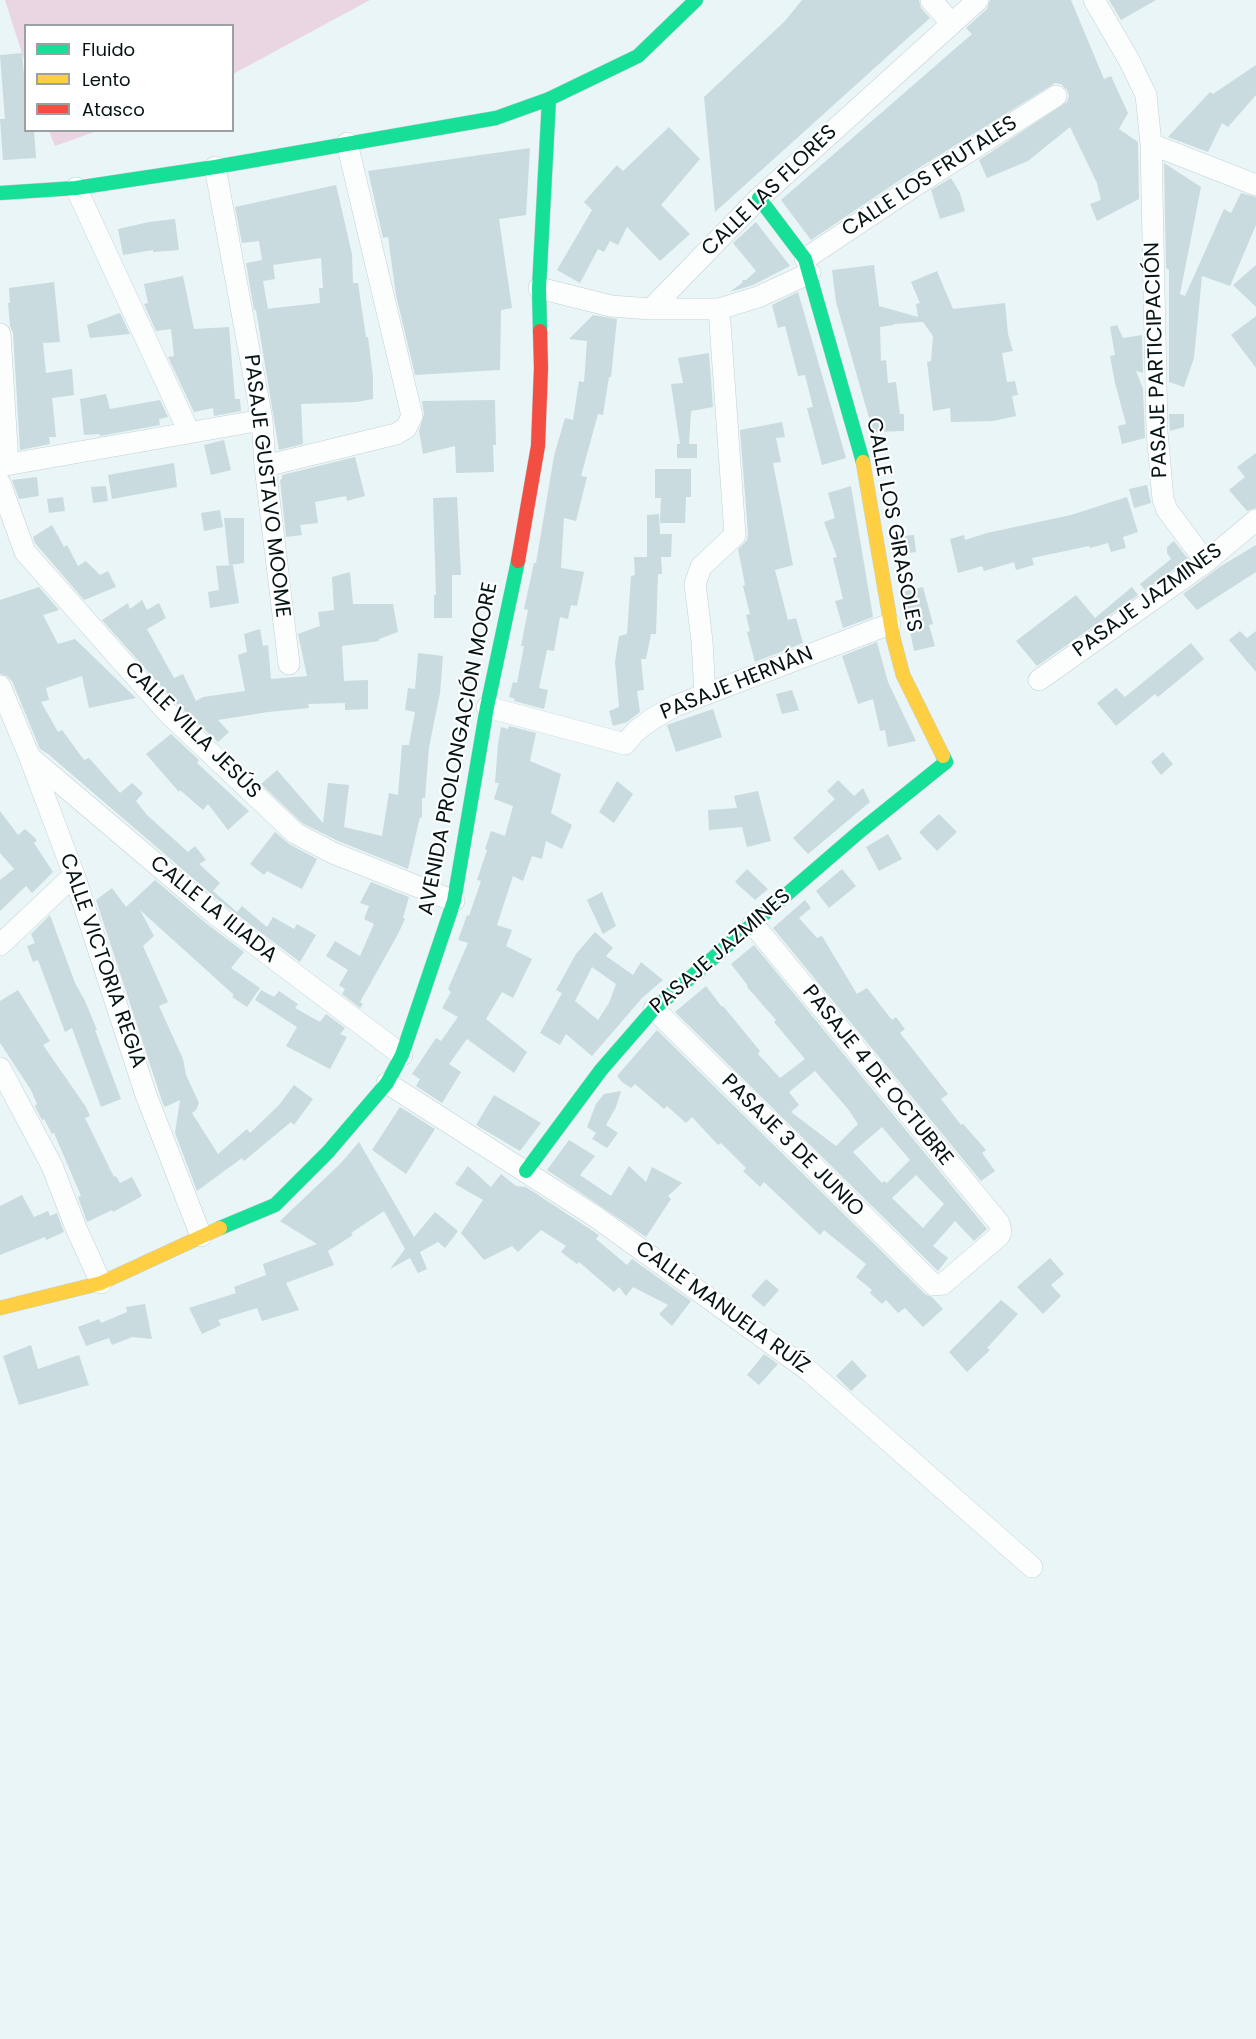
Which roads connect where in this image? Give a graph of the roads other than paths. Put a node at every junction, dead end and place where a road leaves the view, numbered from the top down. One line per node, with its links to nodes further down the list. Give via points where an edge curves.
1 (696, 0): 7 (street, via 638,56)
2 (931, 0): 5 (street)
3 (978, 0): 5 (street, CALLE LAS FLORES)
4 (1094, 0): 9 (street, PASAJE PARTICIPACIÓN, via 1146,95)
5 (951, 24): 14 (street, CALLE LAS FLORES)
6 (1056, 96): 15 (street, CALLE LOS FRUTALES, via 913,187)
7 (549, 99): 8 (street, via 496,118); 16 (street, AVENIDA PROLONGACIÓN MOORE)
8 (347, 143): 10 (street); 22 (street, via 412,416 406,428 396,434)
9 (1152, 144): 11 (street); 25 (street, PASAJE PARTICIPACIÓN, via 1156,432 1163,500)
10 (215, 167): 12 (street); 20 (street, PASAJE GUSTAVO MOOME)
11 (1256, 185)
12 (76, 188): 13 (street); 21 (street)
13 (0, 193)
14 (759, 198): 15 (street, CALLE LOS GIRASOLES); 17 (street, CALLE LAS FLORES)
15 (808, 266): 18 (street, CALLE LOS FRUTALES, via 758,297); 26 (street, CALLE LOS GIRASOLES, via 862,453)
16 (539, 288): 17 (street, via 611,306); 31 (street, AVENIDA PROLONGACIÓN MOORE, via 542,368 538,446)
17 (651, 309): 18 (street, CALLE LOS FRUTALES)
18 (719, 309): 30 (street, via 735,535 701,567 695,584)
19 (0, 334): 23 (street, CALLE VILLA JESÚS)
20 (262, 420): 21 (street); 22 (street, PASAJE GUSTAVO MOOME)
21 (189, 432): 23 (street)
22 (265, 466): 27 (street, PASAJE GUSTAVO MOOME)
23 (3, 471): 35 (street, CALLE VILLA JESÚS, via 26,552 168,712 295,833 333,853)
24 (1256, 520): 25 (street, PASAJE JAZMINES)
25 (1206, 562): 28 (street, PASAJE JAZMINES)
26 (890, 624): 30 (street, PASAJE HERNÁN); 33 (street, CALLE LOS GIRASOLES, via 903,675)
27 (289, 664)
28 (1039, 680)
29 (0, 686): 32 (street, CALLE VICTORIA REGIA)
30 (705, 695): 31 (street, PASAJE HERNÁN, via 652,719 625,744)
31 (487, 707): 35 (street, AVENIDA PROLONGACIÓN MOORE)
32 (30, 758): 34 (street, CALLE VICTORIA REGIA); 39 (street, CALLE LA ILIADA, via 215,914)
33 (946, 762): 36 (street, PASAJE JAZMINES)
34 (74, 875): 37 (street); 43 (street, CALLE VICTORIA REGIA, via 147,1095)
35 (454, 901): 39 (street, AVENIDA PROLONGACIÓN MOORE)
36 (753, 924): 38 (street, PASAJE JAZMINES); 45 (street, PASAJE 4 DE OCTUBRE, via 1001,1228 999,1236 942,1284)
37 (0, 945)
38 (654, 1009): 42 (street, PASAJE JAZMINES, via 601,1070); 45 (street, PASAJE 3 DE JUNIO)
39 (402, 1055): 41 (street, AVENIDA PROLONGACIÓN MOORE)
40 (0, 1068): 44 (street, via 52,1166)
41 (387, 1083): 42 (street, CALLE MANUELA RUÍZ); 43 (street, AVENIDA PROLONGACIÓN MOORE, via 328,1152 275,1205)
42 (526, 1171): 47 (street, CALLE MANUELA RUÍZ, via 808,1370)
43 (201, 1236): 44 (street, AVENIDA PROLONGACIÓN MOORE)
44 (101, 1283): 46 (street, AVENIDA PROLONGACIÓN MOORE)
45 (930, 1283)
46 (0, 1308)
47 (1032, 1567)

